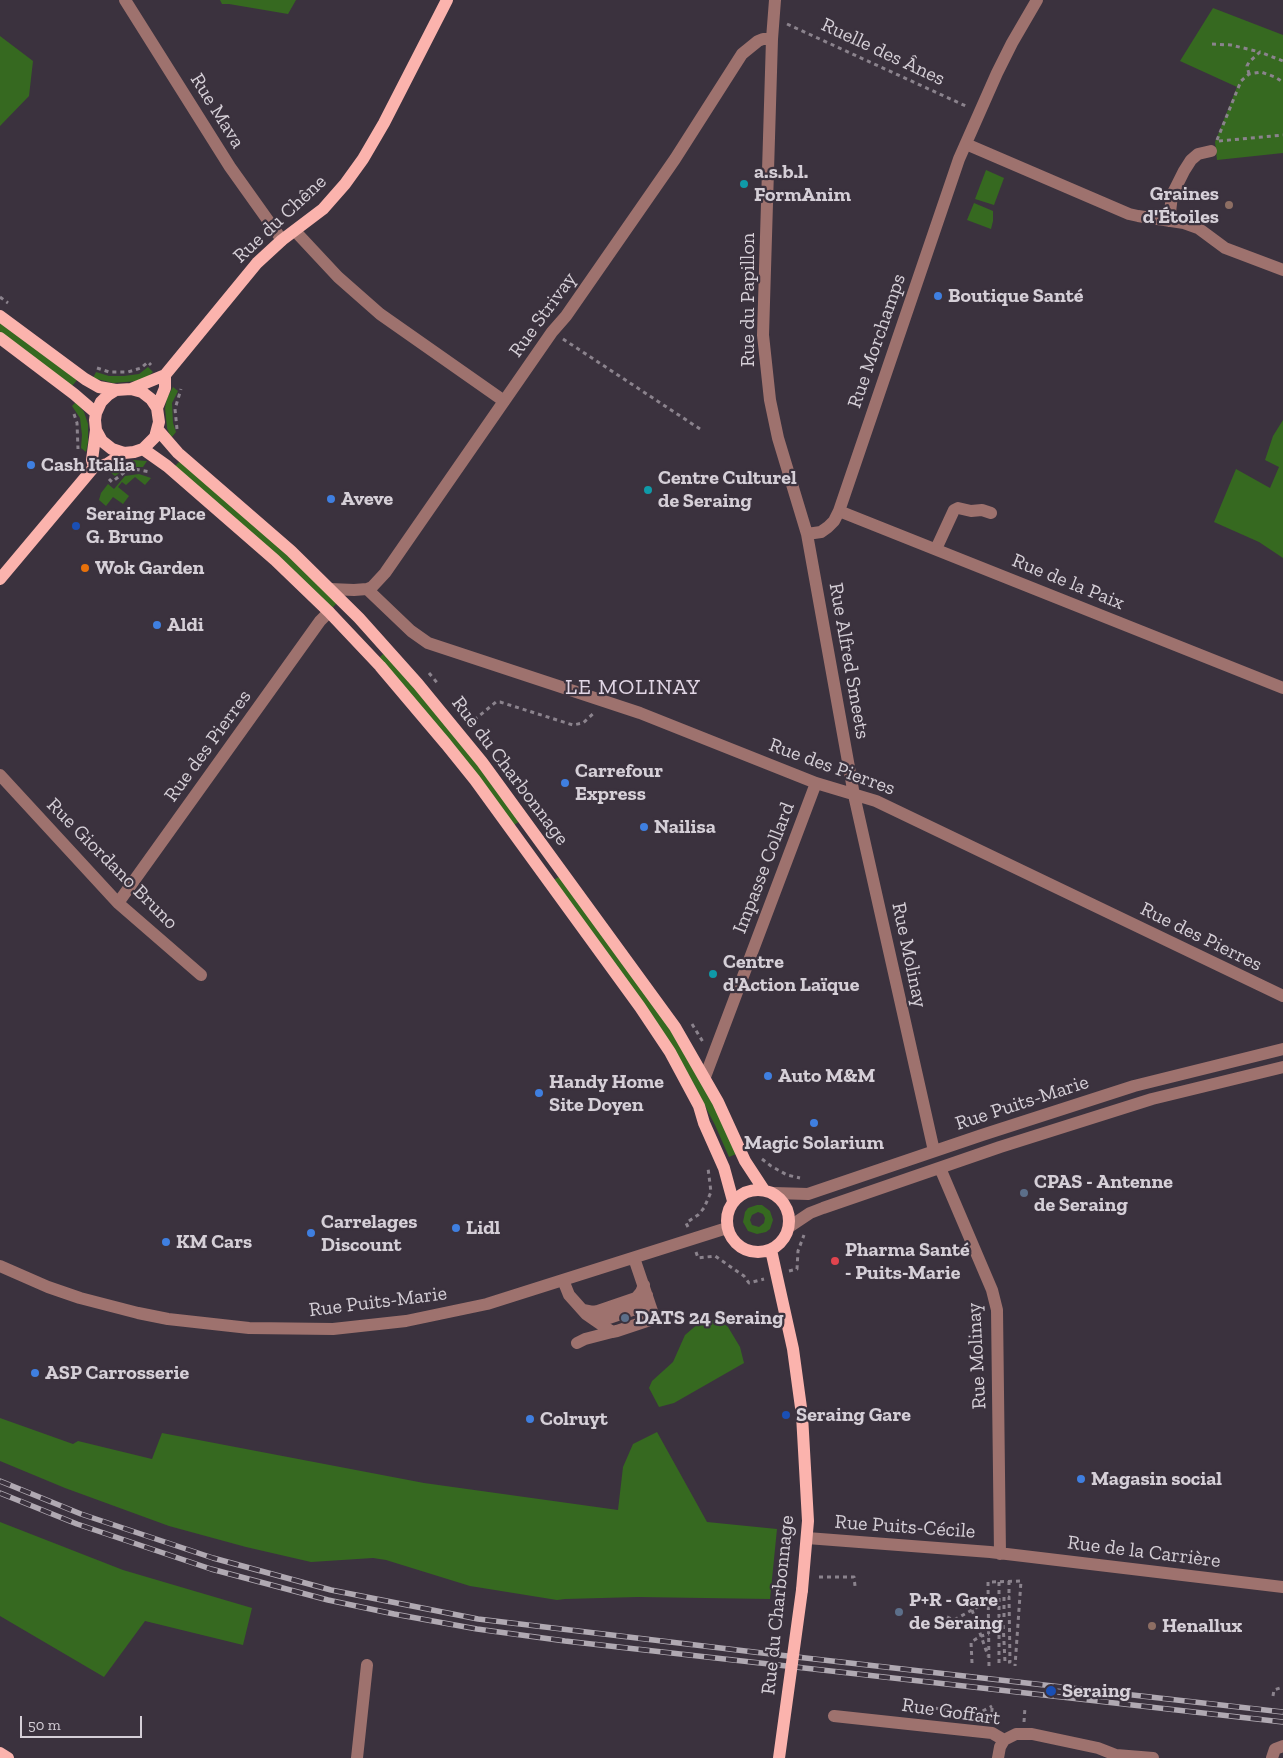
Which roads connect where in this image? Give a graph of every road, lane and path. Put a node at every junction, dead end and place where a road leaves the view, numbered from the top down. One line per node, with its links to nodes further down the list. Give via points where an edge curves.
1 (124, 0): 18 (street, Rue Mava, via 230,167)
2 (448, 0): 17 (main road, Rue du Chêne, via 360,164 323,209)
3 (775, 0): 5 (street, Rue du Papillon)
4 (1037, 0): 12 (street, Rue Morchamps, via 1005,55)
5 (774, 17): 6 (street, Rue du Papillon); 12 (path, Ruelle des Ânes)
6 (772, 40): 30 (street, Rue Strivay, via 758,41 742,54 675,159); 43 (street, Rue du Papillon, via 764,349 773,419)
7 (1212, 44): 8 (path, via 1231,44)
8 (1260, 52): 9 (path); 10 (path, via 1247,66)
9 (1283, 62)
10 (1249, 74): 11 (path, via 1261,72); 15 (path, via 1241,81)
11 (1283, 82)
12 (980, 112): 14 (street, Rue Morchamps)
13 (1283, 134): 15 (path)
14 (966, 144): 16 (street, via 1129,214); 41 (street, Rue Morchamps)
15 (1214, 146): 16 (street, via 1198,154 1184,171 1172,195)
16 (1169, 221): 19 (street, via 1198,228 1225,248)
17 (295, 231): 18 (main road, Rue du Chêne); 30 (street, via 338,277 376,311)
18 (282, 240): 27 (main road, Rue du Chêne, via 245,276)
19 (1283, 270)
20 (0, 297): 21 (path)
21 (16, 309)
22 (0, 316): 29 (main road, via 85,379 99,387)
23 (0, 338): 33 (main road)
24 (563, 338): 34 (path)
25 (148, 362): 26 (path, via 128,372 109,372)
26 (94, 367)
27 (165, 375): 28 (main road); 31 (main road, Rue du Chêne, via 165,388)
28 (131, 388): 29 (main road); 31 (main road, via 142,392)
29 (116, 390): 33 (main road, via 101,402)
30 (504, 401): 47 (street, Rue Strivay, via 385,573)
31 (157, 408): 36 (main road, Rue du Chêne)
32 (70, 410): 39 (path, via 77,423)
33 (96, 412): 35 (main road)
34 (700, 429)
35 (96, 430): 38 (main road, via 102,441); 40 (main road)
36 (158, 430): 37 (main road); 46 (main road, Rue du Charbonnage, via 178,453)
37 (143, 449): 38 (main road); 48 (main road, Rue du Charbonnage, via 268,554)
38 (124, 453): 40 (main road, via 108,464)
39 (78, 454)
40 (94, 467): 45 (main road)
41 (839, 511): 43 (street, Rue Morchamps, via 828,527); 44 (street, Rue de la Paix)
42 (990, 513): 44 (street, via 954,510)
43 (807, 534): 54 (street, Rue Alfred Smeets)
44 (936, 549): 49 (street, Rue de la Paix)
45 (0, 578)
46 (330, 589): 47 (street); 60 (main road, Rue du Charbonnage, via 418,684 482,762 662,1008)
47 (367, 589): 53 (street, Rue des Pierres, via 428,643 640,713)
48 (329, 612): 55 (street, Rue des Pierres); 67 (main road, Rue du Charbonnage, via 380,666 469,773 652,1024 696,1098 724,1168)
49 (1283, 688)
50 (599, 708): 51 (path, via 583,723 573,725 496,702)
51 (466, 726)
52 (0, 776): 55 (street, Rue Giordano Bruno)
53 (816, 784): 54 (street, Rue des Pierres); 60 (street, Impasse Collard)
54 (854, 795): 57 (street, Rue des Pierres, via 876,801); 61 (street, Rue Molinay)
55 (118, 903): 56 (street, Rue Giordano Bruno)
56 (201, 975)
57 (1283, 996)
58 (1283, 1049): 61 (street, Rue Puits-Marie, via 1134,1086)
59 (1283, 1067): 64 (street, Rue Puits-Marie, via 1152,1099)
60 (705, 1077): 66 (main road, Rue du Charbonnage, via 745,1161)
61 (934, 1151): 66 (street, Rue Puits-Marie, via 808,1194)
62 (758, 1156): 65 (path, via 787,1175)
63 (708, 1166): 68 (path, via 711,1192 704,1208)
64 (940, 1168): 69 (street, Rue Puits-Marie, via 810,1213); 85 (street, Rue Molinay, via 995,1300)
65 (804, 1178)
66 (769, 1192): 67 (main road, via 749,1191); 69 (main road, Rue du Charbonnage, via 785,1203 790,1217)
67 (733, 1201): 70 (main road, Rue du Charbonnage, via 727,1214)
68 (686, 1223)
69 (789, 1227): 72 (main road, via 779,1244)
70 (727, 1228): 72 (main road, via 736,1244 744,1249 753,1252); 73 (street, Rue Puits-Marie)
71 (807, 1231): 76 (path, via 798,1251)
72 (771, 1250): 84 (main road, Rue du Charbonnage, via 798,1379 805,1452)
73 (634, 1258): 77 (street, Rue Puits-Marie); 79 (street)
74 (698, 1258): 78 (path, via 715,1256)
75 (0, 1266): 77 (street, Rue Puits-Marie, via 56,1289 138,1313 205,1325 279,1330 333,1329 406,1321 487,1304)
76 (797, 1269)
77 (563, 1280): 80 (street, via 569,1295)
78 (749, 1283)
79 (647, 1295): 80 (street, via 641,1292 636,1298 593,1312); 81 (street, via 641,1307); 82 (street, via 646,1315)
80 (583, 1310): 81 (street)
81 (595, 1320): 82 (street)
82 (609, 1330): 83 (street)
83 (577, 1343)
84 (807, 1538): 85 (street, Rue Puits-Cécile); 114 (main road, Rue du Charbonnage, bridge)
85 (1000, 1554): 90 (street, Rue de la Carrière)
86 (820, 1577): 89 (path, via 854,1577)
87 (999, 1582): 88 (path); 91 (path, via 999,1617 1004,1617 1004,1597); 92 (path, via 988,1582)
88 (1008, 1582): 91 (path); 102 (path, via 1021,1581)
89 (855, 1586)
90 (1283, 1587)
91 (1009, 1597): 101 (path, via 1010,1662 1004,1662 1004,1622 999,1622)
92 (988, 1601): 93 (path); 95 (path)
93 (972, 1610): 94 (path, via 954,1620); 96 (path)
94 (947, 1616)
95 (989, 1634): 96 (path); 97 (path)
96 (981, 1636): 97 (path); 98 (path, via 971,1642)
97 (989, 1659): 100 (path)
98 (972, 1663)
99 (367, 1665): 113 (street)
100 (989, 1666)
101 (999, 1666)
102 (1015, 1666)
103 (1283, 1687): 104 (path, via 1274,1690)
104 (1273, 1696)
105 (935, 1714): 107 (path, via 926,1713 926,1707 977,1714 992,1706)
106 (834, 1716): 108 (street, Rue Goffart, via 992,1732)
107 (992, 1716)
108 (1004, 1740): 111 (street, Rue Goffart, via 1016,1734 1032,1734 1098,1748); 115 (street)
109 (1283, 1746): 117 (street, via 1275,1749)
110 (0, 1753): 112 (main road)
111 (1116, 1756): 116 (street, Rue Goffart)
112 (8, 1758)
113 (357, 1758)
114 (779, 1758)
115 (998, 1758)
116 (1153, 1758)
117 (1272, 1758)

